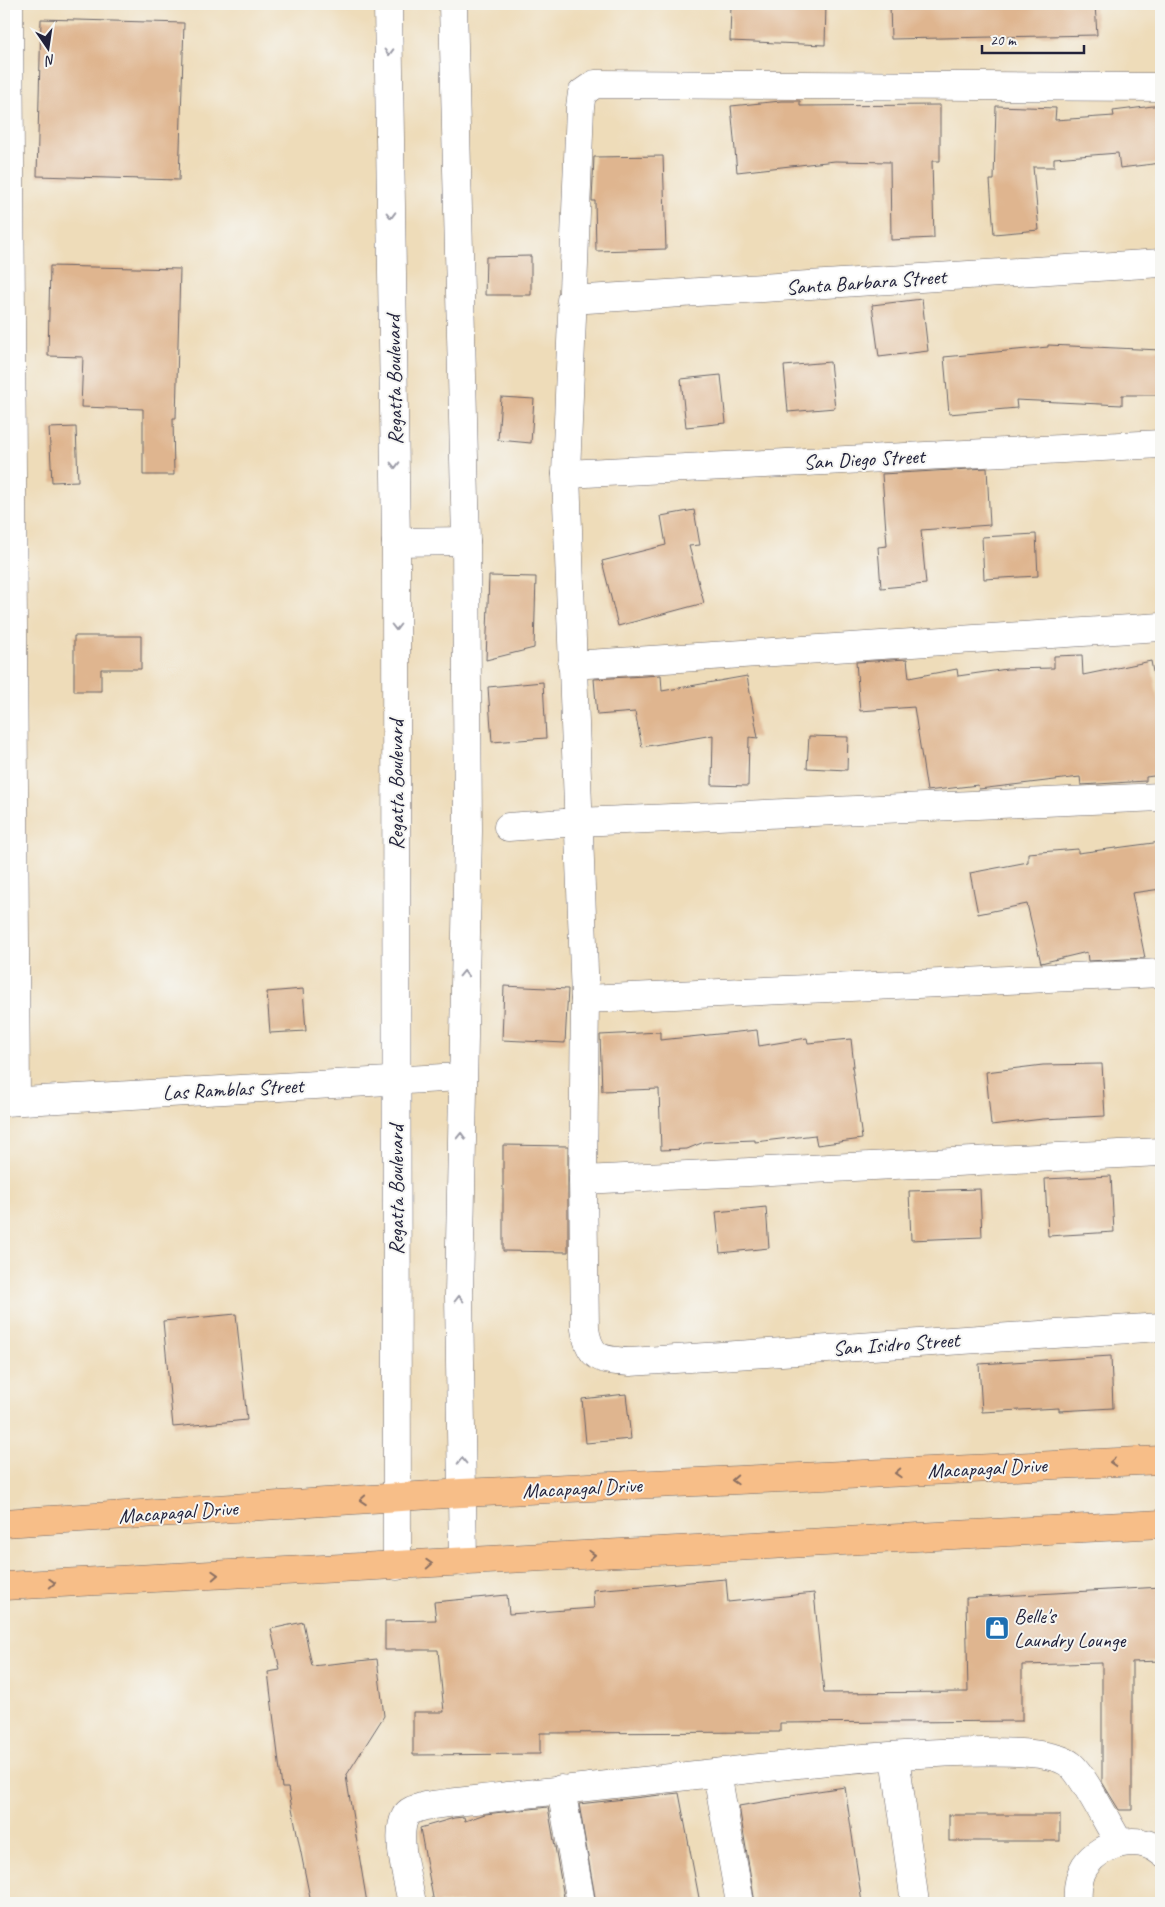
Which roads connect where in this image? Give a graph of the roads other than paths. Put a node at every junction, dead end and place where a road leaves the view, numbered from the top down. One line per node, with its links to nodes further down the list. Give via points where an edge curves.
1 (9, 4): 20 (street)
2 (388, 4): 10 (street, Regatta Boulevard, one-way to 10)
3 (453, 4): 9 (street)
4 (1161, 87): 6 (street, San Isidro Street, via 595,84 582,93 580,107)
5 (1161, 263): 6 (street, Santa Barbara Street)
6 (572, 300): 8 (street, San Isidro Street)
7 (1161, 444): 8 (street, San Diego Street)
8 (566, 474): 12 (street, San Isidro Street)
9 (466, 541): 10 (street); 18 (street, one-way to 9, via 468,840)
10 (396, 542): 19 (street, Regatta Boulevard, one-way to 19)
11 (1161, 627): 12 (street)
12 (572, 664): 14 (street, San Isidro Street)
13 (1161, 797): 14 (street)
14 (578, 822): 15 (street); 17 (street, San Isidro Street)
15 (508, 828)
16 (1161, 973): 17 (street)
17 (585, 998): 22 (street, San Isidro Street)
18 (461, 1077): 19 (street, Las Ramblas Street); 25 (street, one-way to 18, via 459,1295)
19 (396, 1080): 20 (street, Las Ramblas Street); 26 (street, Regatta Boulevard)
20 (10, 1101)
21 (1161, 1152): 22 (street)
22 (583, 1180): 23 (street, San Isidro Street, via 585,1329 587,1344 596,1356 607,1360 630,1362)
23 (1161, 1327)
24 (1161, 1460): 25 (main road, Macapagal Drive, one-way to 25)
25 (462, 1494): 26 (main road, Macapagal Drive); 29 (street)
26 (397, 1498): 27 (main road, Macapagal Drive, one-way to 27); 30 (street, Regatta Boulevard)
27 (4, 1523)
28 (1161, 1524): 29 (main road, one-way to 28)
29 (463, 1562): 30 (main road, one-way to 29)
30 (397, 1566): 31 (main road, one-way to 30)
31 (4, 1586)
32 (895, 1756): 33 (street); 35 (street, via 997,1752 1044,1755 1070,1765); 40 (street)
33 (717, 1773): 34 (street); 39 (street)
34 (561, 1789): 37 (street, via 412,1810 405,1816 402,1830); 38 (street)
35 (1118, 1842): 36 (street, via 1138,1842); 41 (street, via 1100,1851 1085,1866 1077,1885)
36 (1161, 1852)
37 (412, 1903)
38 (581, 1903)
39 (740, 1903)
40 (915, 1903)
41 (1078, 1903)

